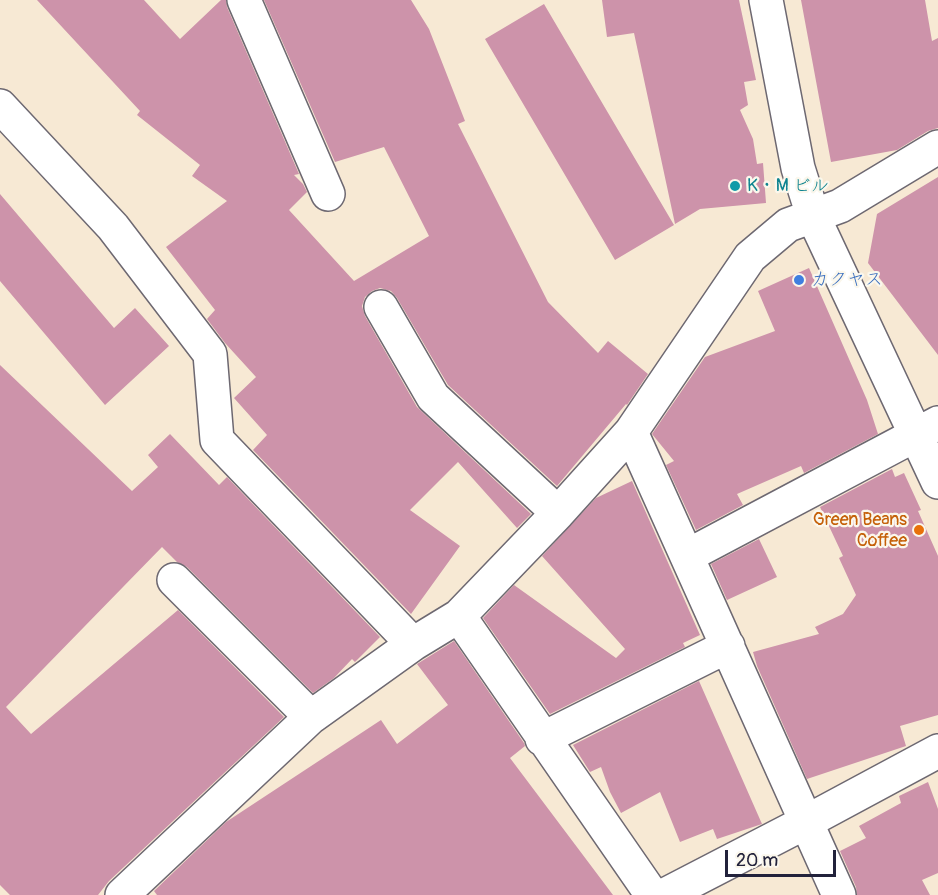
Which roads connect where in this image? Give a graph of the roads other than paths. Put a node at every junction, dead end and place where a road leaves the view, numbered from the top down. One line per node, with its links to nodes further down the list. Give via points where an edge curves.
1 (244, 0): 5 (street)
2 (766, 0): 6 (street, via 798,168)
3 (0, 105): 15 (street, via 113,227 210,354 217,440)
4 (938, 147): 6 (street, via 840,206)
5 (328, 194)
6 (813, 216): 8 (street); 9 (street, via 788,225 750,257)
7 (381, 307): 11 (street, via 433,397)
8 (927, 429): 10 (street); 12 (street)
9 (631, 432): 11 (street); 12 (street)
10 (938, 482)
11 (558, 513): 14 (street)
12 (687, 556): 16 (street)
13 (174, 580): 17 (street)
14 (459, 616): 15 (street); 18 (street)
15 (412, 644): 17 (street)
16 (728, 646): 18 (street); 20 (street)
17 (311, 717): 21 (street)
18 (542, 739): 22 (street)
19 (938, 751): 20 (street)
20 (806, 822): 23 (street); 24 (street)
21 (123, 895)
22 (652, 895)
23 (665, 895)
24 (839, 895)

